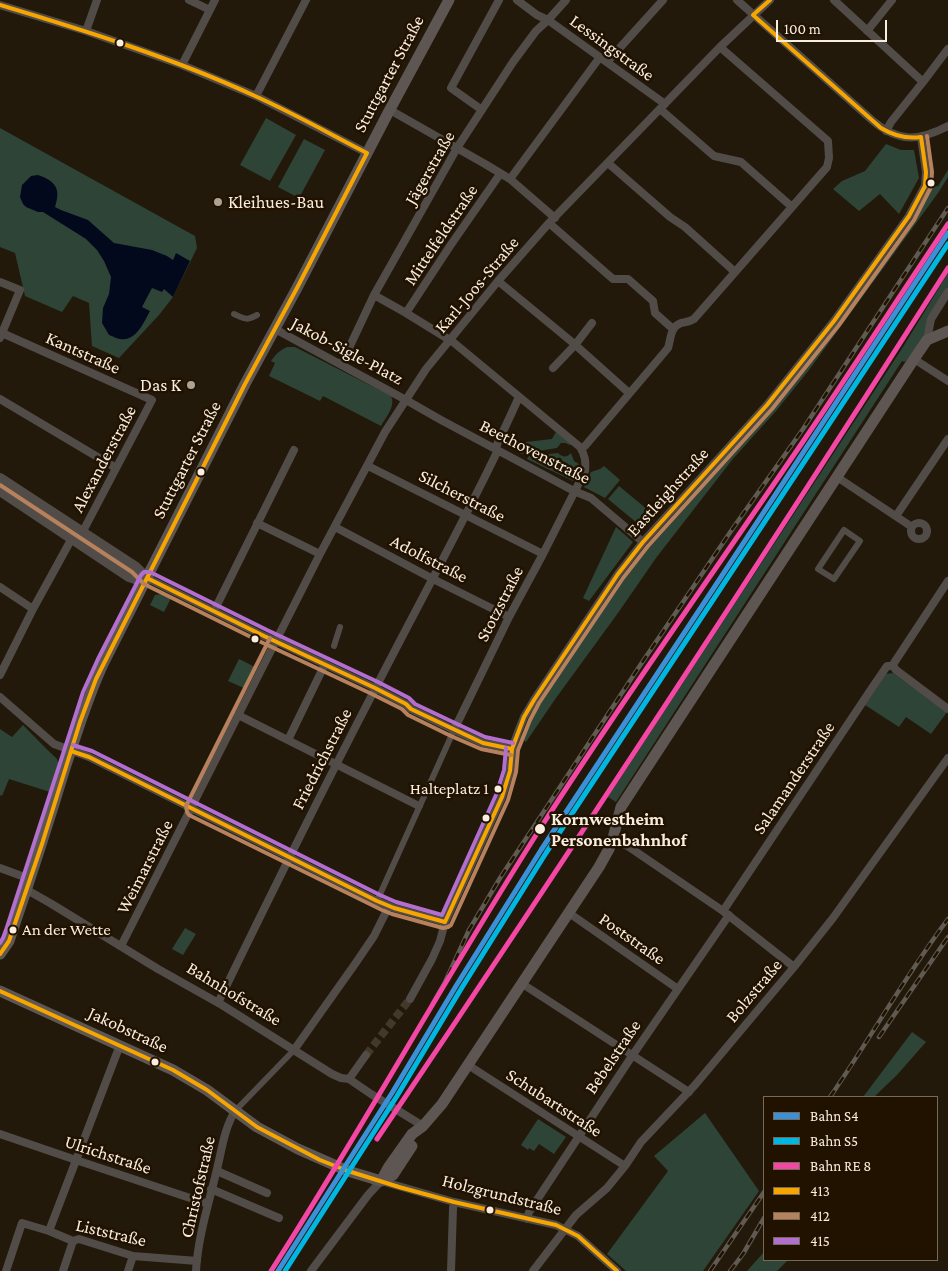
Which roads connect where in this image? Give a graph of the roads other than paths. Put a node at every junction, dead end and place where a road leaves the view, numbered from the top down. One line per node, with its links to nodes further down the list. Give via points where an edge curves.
1 (97, 0): 19 (street)
2 (189, 0): 16 (street)
3 (215, 0): 16 (street)
4 (306, 0): 27 (street)
5 (449, 0): 29 (main road, Stuttgarter Straße)
6 (499, 0): 30 (street, via 451,88)
7 (517, 0): 18 (street, Lessingstraße)
8 (566, 0): 18 (street, Jägerstraße)
9 (663, 0): 24 (street)
10 (737, 0): 17 (street)
11 (770, 0): 17 (street, Karl-Joos-Straße)
12 (834, 0): 20 (street)
13 (892, 0): 20 (street)
14 (14, 4): 15 (street); 19 (street)
15 (0, 5)
16 (210, 10): 25 (street)
17 (754, 15): 21 (street, Karl-Joos-Straße); 32 (street)
18 (548, 20): 23 (street, Lessingstraße); 30 (street, Jägerstraße, via 530,38)
19 (86, 31): 25 (street)
20 (867, 31): 26 (street)
21 (720, 47): 28 (street, Karl-Joos-Straße); 39 (street, via 828,141 827,167)
22 (948, 48): 26 (street)
23 (600, 57): 24 (street, Lessingstraße); 38 (street)
24 (607, 62): 28 (street, Lessingstraße)
25 (182, 65): 27 (street)
26 (923, 82): 32 (street)
27 (256, 96): 35 (street)
28 (663, 106): 36 (street, Karl-Joos-Straße); 39 (street, Lessingstraße, via 714,156 741,162)
29 (390, 110): 34 (street); 35 (main road, Stuttgarter Straße)
30 (482, 110): 34 (street, Jägerstraße)
31 (948, 126): 33 (street)
32 (886, 131): 33 (street, via 902,137)
33 (921, 137): 83 (street, Eastleighstraße, via 926,172 924,186 909,216 834,321 767,405)
34 (457, 148): 37 (street); 45 (street, Jägerstraße)
35 (367, 153): 51 (main road, Stuttgarter Straße)
36 (608, 163): 40 (street, Karl-Joos-Straße); 41 (street)
37 (500, 174): 38 (street); 46 (street, Mittelfeldstraße)
38 (510, 180): 40 (street)
39 (792, 207): 41 (street)
40 (552, 220): 42 (street, Karl-Joos-Straße); 50 (street, via 613,279 628,279 653,301 655,313)
41 (735, 272): 50 (street, via 694,320)
42 (498, 281): 54 (street, Karl-Joos-Straße); 56 (street)
43 (0, 282): 53 (street, via 20,290)
44 (948, 292): 55 (street, via 931,319)
45 (374, 296): 46 (street, Stotzstraße); 58 (street, Jägerstraße)
46 (406, 312): 54 (street, Stotzstraße)
47 (234, 314): 48 (street, via 245,319)
48 (257, 315)
49 (592, 323): 56 (street)
50 (673, 328): 61 (street, via 668,348)
51 (275, 329): 58 (street, Jakob-Sigle-Platz); 86 (main road, Stuttgarter Straße)
52 (948, 331): 55 (main road)
53 (1, 336): 64 (street, Kantstraße)
54 (451, 340): 62 (street, Stotzstraße); 65 (street, Karl-Joos-Straße, via 426,369)
55 (928, 340): 57 (main road)
56 (574, 345): 59 (street); 61 (street)
57 (914, 359): 60 (street); 72 (main road)
58 (341, 364): 65 (street, Jakob-Sigle-Platz)
59 (553, 368)
60 (948, 381)
61 (629, 393): 67 (street)
62 (519, 397): 69 (street, Friedrichstraße); 75 (street, Stotzstraße, via 580,447 585,455 585,471)
63 (0, 398): 71 (street)
64 (152, 400): 71 (street, Alexanderstraße)
65 (406, 400): 69 (street, Beethovenstraße); 70 (street, Karl-Joos-Straße)
66 (948, 438): 77 (street)
67 (585, 446)
68 (294, 450): 78 (street)
69 (497, 450): 75 (street, Beethovenstraße); 76 (street, Friedrichstraße)
70 (368, 466): 76 (street, Silcherstraße); 79 (street, Karl-Joos-Straße)
71 (116, 468): 81 (street, Alexanderstraße)
72 (837, 477): 77 (street); 112 (main road, via 621,808)
73 (0, 478): 81 (street)
74 (0, 491): 82 (street)
75 (574, 491): 83 (street, Beethovenstraße, via 592,498); 85 (street, Stotzstraße)
76 (466, 515): 85 (street, Silcherstraße); 87 (street, Friedrichstraße)
77 (896, 516): 80 (street)
78 (258, 523): 84 (street); 92 (street)
79 (335, 527): 84 (street, Karl-Joos-Straße); 87 (street, Adolfstraße)
80 (912, 527)
81 (82, 533): 82 (street); 86 (street, via 136,567)
82 (72, 538): 86 (street, via 130,577); 91 (street)
83 (643, 542): 106 (street, Eastleighstraße, via 534,700)
84 (320, 554): 95 (street, Karl-Joos-Straße)
85 (543, 554): 93 (street, Stotzstraße)
86 (147, 578): 92 (street); 107 (main road, Stuttgarter Straße, via 96,679)
87 (433, 579): 93 (street, Adolfstraße); 100 (street, Friedrichstraße)
88 (834, 579): 88 (street, via 860,541 844,530 818,569)
89 (948, 581): 98 (street)
90 (0, 587): 91 (street)
91 (33, 609): 99 (street)
92 (214, 611): 95 (street)
93 (509, 617): 104 (street, Stotzstraße)
94 (340, 628): 96 (street)
95 (276, 641): 97 (street); 103 (street, Weimarstraße)
96 (334, 646)
97 (325, 664): 100 (street); 105 (street)
98 (893, 666): 102 (street); 119 (street, Salamanderstraße, via 887,666)
99 (0, 675)
100 (375, 688): 104 (street); 109 (street, Friedrichstraße)
101 (0, 697): 107 (street, via 54,744)
102 (948, 709)
103 (238, 715): 105 (street); 111 (street, Weimarstraße)
104 (454, 730): 106 (street, via 482,743); 110 (street)
105 (288, 740): 109 (street)
106 (512, 749): 120 (street, Eastleighstraße, via 510,771 502,796)
107 (71, 751): 111 (street); 115 (main road, Stuttgarter Straße)
108 (948, 758): 123 (street, Bolzstraße)
109 (336, 765): 110 (street); 113 (street, Friedrichstraße)
110 (419, 806): 116 (street)
111 (192, 809): 113 (street); 121 (street, Weimarstraße)
112 (613, 838): 118 (main road, via 604,860); 119 (street)
113 (289, 858): 116 (street); 128 (street, Friedrichstraße)
114 (0, 868): 115 (street, Bahnhofstraße)
115 (28, 885): 121 (street, Bahnhofstraße, via 44,899); 122 (main road, Stuttgarter Straße, via 9,941)
116 (377, 901): 117 (street)
117 (389, 906): 120 (street); 130 (street, via 374,936)
118 (569, 913): 124 (main road); 125 (street, Poststraße)
119 (726, 913): 123 (street); 125 (street, Bebelstraße)
120 (445, 922): 127 (street, Eastleighstraße, via 440,942)
121 (121, 946): 128 (street, Bahnhofstraße)
122 (0, 954)
123 (794, 967): 135 (street, Bolzstraße)
124 (522, 983): 132 (street); 133 (main road)
125 (678, 989): 132 (street, Bebelstraße)
126 (0, 991): 129 (main road, Jakobstraße)
127 (410, 999)
128 (218, 1002): 130 (street, Bahnhofstraße)
129 (120, 1045): 136 (main road, Jakobstraße, via 191,1080); 140 (street)
130 (294, 1050): 134 (street, Bahnhofstraße, via 332,1074); 136 (street)
131 (366, 1055): 134 (street)
132 (632, 1056): 135 (street); 139 (street, Bebelstraße)
133 (468, 1065): 137 (main road); 139 (street, Schubartstraße)
134 (349, 1079): 137 (street, Bahnhofstraße)
135 (689, 1092): 141 (street, Bolzstraße, via 641,1142)
136 (235, 1111): 142 (street, Christofstraße, via 226,1129); 143 (main road, Holzgrundstraße, via 298,1149)
137 (423, 1126): 144 (main road, via 393,1175)
138 (0, 1134): 140 (street, Ulrichstraße)
139 (578, 1136): 141 (street, Schubartstraße); 151 (street, Bebelstraße)
140 (76, 1160): 149 (street, Ulrichstraße); 153 (street)
141 (625, 1166): 152 (street, Bolzstraße)
142 (217, 1171): 145 (street, Christofstraße); 146 (street)
143 (365, 1176): 144 (main road, Holzgrundstraße); 147 (street, via 369,1185)
144 (381, 1181): 147 (street); 148 (street, Holzgrundstraße)
145 (212, 1189): 149 (street, Christofstraße); 150 (street)
146 (267, 1193)
147 (368, 1195): 161 (street)
148 (454, 1202): 151 (street, Holzgrundstraße); 162 (street)
149 (208, 1204): 156 (street, Christofstraße)
150 (279, 1218)
151 (527, 1219): 152 (street, Holzgrundstraße)
152 (565, 1229): 163 (street, Bolzstraße); 164 (street, Holzgrundstraße, via 578,1236)
153 (50, 1231): 154 (street, Liststraße); 157 (street, Liststraße, via 22,1223)
154 (73, 1241): 155 (street, Liststraße); 158 (street)
155 (133, 1256): 156 (street, Liststraße); 159 (street)
156 (197, 1261): 160 (street, Christofstraße)
157 (6, 1271)
158 (63, 1271)
159 (128, 1271)
160 (196, 1271)
161 (311, 1271)
162 (451, 1271)
163 (533, 1271)
164 (617, 1271)

